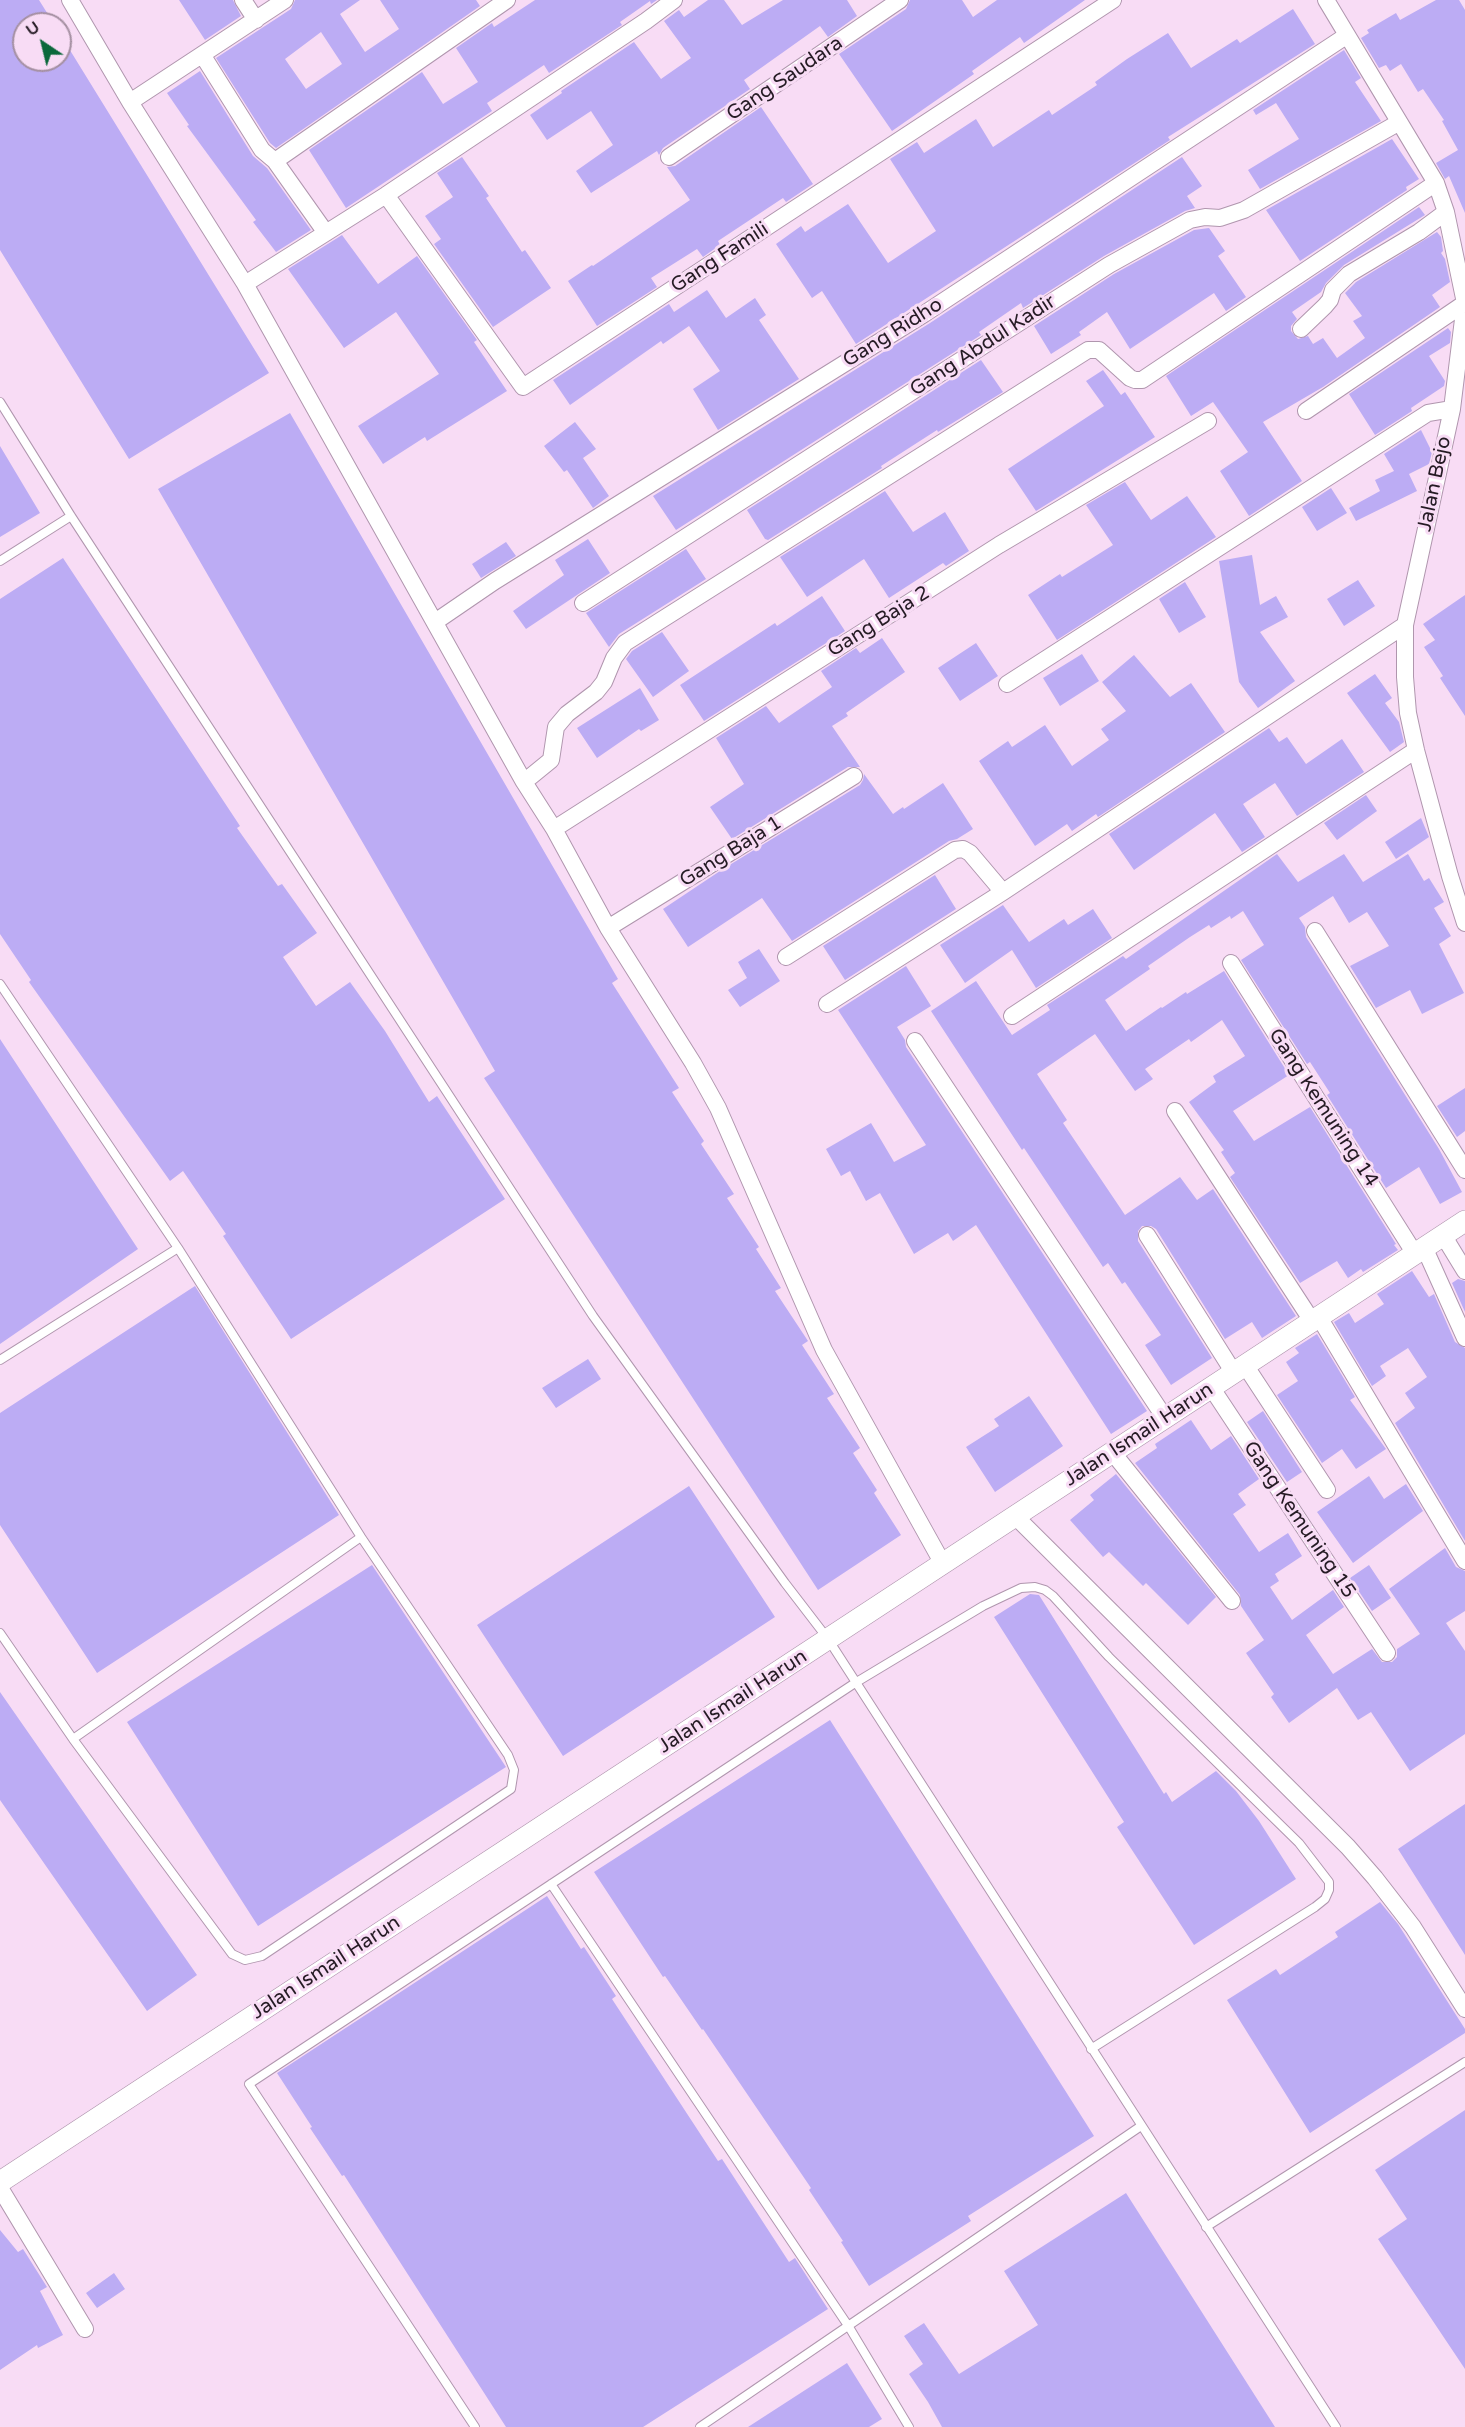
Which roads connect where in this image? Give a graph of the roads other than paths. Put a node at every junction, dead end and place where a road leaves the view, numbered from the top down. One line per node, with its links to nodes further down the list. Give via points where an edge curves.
1 (70, 0): 12 (street)
2 (243, 0): 9 (street)
3 (285, 0): 9 (street)
4 (507, 0): 15 (street)
5 (674, 0): 17 (street)
6 (900, 0): 14 (street, Gang Saudara)
7 (1113, 0): 17 (street, Gang Famili, via 524,387)
8 (1326, 0): 10 (street, Jalan Bejo)
9 (256, 20): 11 (street)
10 (1346, 36): 13 (street, Jalan Bejo); 30 (street, Gang Ridho, via 924,314)
11 (203, 56): 12 (street); 15 (street, via 262,150)
12 (130, 102): 20 (street)
13 (1398, 123): 16 (street, Jalan Bejo); 29 (street, Gang Abdul Kadir, via 1244,210 1221,218 1190,220 1109,265)
14 (669, 157)
15 (275, 161): 19 (street)
16 (1436, 183): 18 (street, Jalan Bejo); 35 (street, via 1142,380 1130,378 1099,350 1088,350 625,644 596,692 556,727 545,764)
17 (386, 195): 19 (street)
18 (1446, 212): 21 (street, Jalan Bejo); 22 (street, via 1349,274)
19 (326, 233): 20 (street)
20 (245, 284): 30 (street)
21 (1465, 303): 23 (street, Jalan Bejo); 25 (street)
22 (1301, 329)
23 (1457, 400): 31 (street, Jalan Bejo); 32 (street, via 1428,412)
24 (0, 402): 27 (lane)
25 (1306, 411)
26 (1208, 421): 36 (street, Gang Baja 2, via 999,545)
27 (71, 516): 28 (lane); 69 (lane, via 593,1316)
28 (0, 561)
29 (583, 603)
30 (435, 622): 35 (street)
31 (1405, 625): 33 (street, Jalan Bejo, via 1406,695); 37 (street)
32 (1007, 684)
33 (1416, 750): 38 (street, Jalan Bejo); 45 (street)
34 (854, 776): 39 (street, Gang Baja 1)
35 (524, 782): 36 (street)
36 (554, 829): 39 (street)
37 (1003, 892): 41 (street, via 970,853 955,850); 44 (street)
38 (1465, 923)
39 (608, 928): 66 (street, via 718,1108 824,1350)
40 (1315, 931): 48 (street)
41 (786, 957)
42 (1231, 963): 53 (street, Gang Kemuning 14)
43 (0, 984): 52 (lane)
44 (827, 1004)
45 (1012, 1017)
46 (915, 1041): 60 (street)
47 (1175, 1111): 55 (street)
48 (1465, 1170)
49 (1465, 1221): 51 (street, Jalan Ismail Harun)
50 (1147, 1235): 58 (street)
51 (1443, 1235): 53 (street, Jalan Ismail Harun); 54 (street)
52 (178, 1248): 57 (lane); 64 (lane)
53 (1420, 1250): 55 (street, Jalan Ismail Harun); 56 (street, Gang Kemuning 14)
54 (1465, 1271)
55 (1315, 1319): 58 (street, Jalan Ismail Harun); 65 (street)
56 (1465, 1338)
57 (0, 1360)
58 (1239, 1369): 59 (street, Jalan Ismail Harun); 62 (street)
59 (1210, 1387): 60 (street, Jalan Ismail Harun); 70 (street, Gang Kemuning 15)
60 (1165, 1418): 61 (street, Jalan Ismail Harun)
61 (1113, 1453): 63 (street, Jalan Ismail Harun); 67 (street)
62 (1327, 1490)
63 (1016, 1516): 66 (street, Jalan Ismail Harun); 74 (street, via 1348,1847 1413,1927)
64 (361, 1537): 72 (lane); 72 (lane, via 508,1755 514,1770 511,1789 262,1956 245,1960 232,1954)
65 (1465, 1561)
66 (943, 1564): 69 (street, Jalan Ismail Harun)
67 (1232, 1601)
68 (0, 1633): 72 (lane)
69 (828, 1639): 71 (lane); 78 (street, Jalan Ismail Harun)
70 (1388, 1653)
71 (855, 1683): 73 (lane); 75 (lane); 75 (lane, via 1008,1592 1035,1587 1045,1590 1299,1843 1329,1882 1325,1899 1315,1907)
72 (73, 1739)
73 (551, 1884): 81 (lane); 83 (lane, via 249,2084)
74 (1465, 2009)
75 (1091, 2049): 77 (lane)
76 (1465, 2062): 80 (lane)
77 (1141, 2126): 80 (lane); 81 (lane)
78 (0, 2182)
79 (0, 2188): 82 (street)
80 (1206, 2227): 86 (lane)
81 (849, 2327): 84 (lane); 85 (lane)
82 (85, 2329)
83 (475, 2427)
84 (700, 2427)
85 (909, 2427)
86 (1336, 2427)

